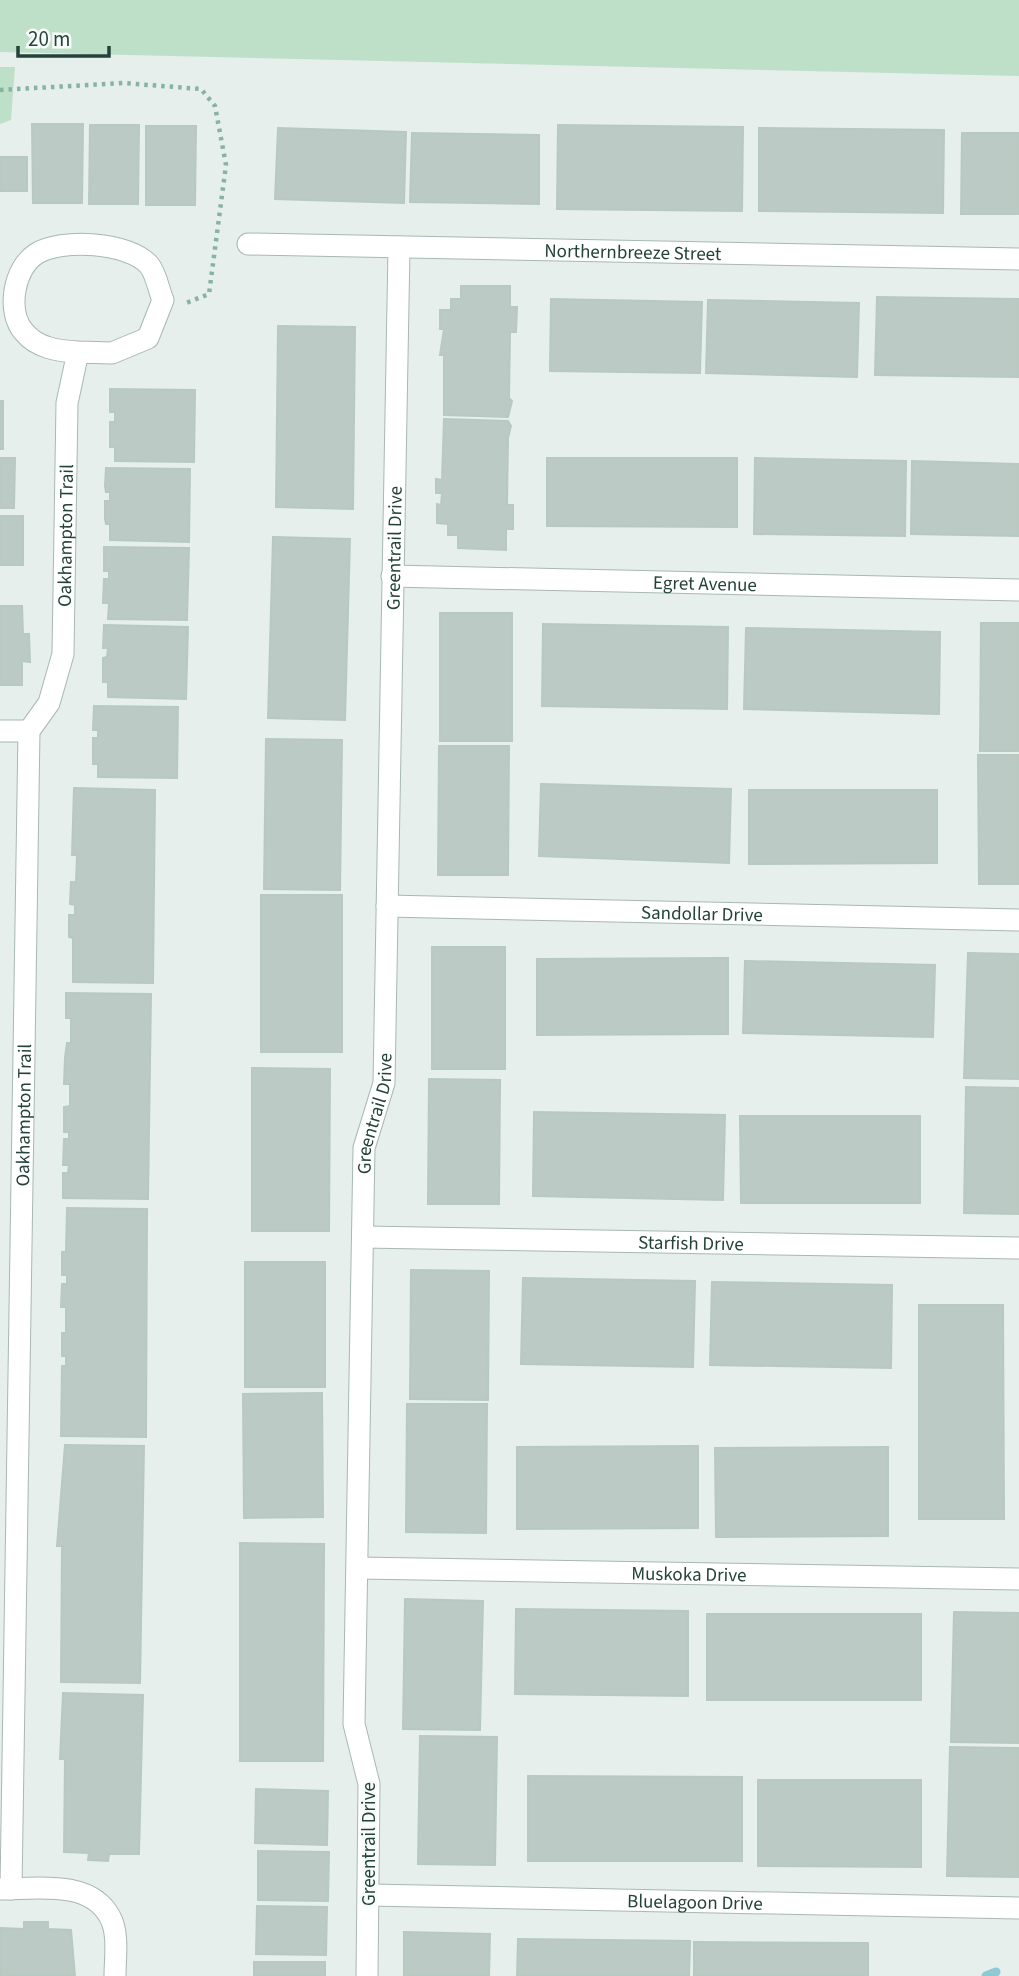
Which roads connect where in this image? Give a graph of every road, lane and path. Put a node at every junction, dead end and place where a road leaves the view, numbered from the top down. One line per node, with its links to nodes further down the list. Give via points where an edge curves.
1 (0, 90): 5 (path, via 123,83 201,89 215,106 226,165 209,294 181,306)
2 (248, 244): 3 (street, Northernbreeze Street)
3 (399, 247): 4 (street, Northernbreeze Street); 7 (street, Greentrail Drive)
4 (1019, 259)
5 (161, 307): 6 (street, via 148,338 112,354); 6 (street, via 163,300 149,265 116,246 60,246 35,254 16,279 15,313 23,331 51,350)
6 (78, 352): 10 (street, Oakhampton Trail, via 67,403 63,653 49,703)
7 (392, 576): 8 (street, Egret Avenue); 11 (street, Greentrail Drive)
8 (1019, 590)
9 (0, 731): 10 (street)
10 (29, 731): 15 (street, Oakhampton Trail)
11 (387, 906): 12 (street, Sandollar Drive); 13 (street, Greentrail Drive, via 384,1083 365,1148)
12 (1019, 920)
13 (364, 1237): 14 (street, Starfish Drive); 16 (street, Greentrail Drive)
14 (1019, 1248)
15 (10, 1260): 18 (street, Oakhampton Trail)
16 (358, 1568): 17 (street, Muskoka Drive); 19 (street, Greentrail Drive, via 354,1724 369,1784)
17 (1019, 1579)
18 (5, 1889): 21 (street, via 77,1891 96,1900 110,1917 115,1936)
19 (369, 1895): 20 (street, Bluelagoon Drive); 22 (street, Greentrail Drive)
20 (1019, 1908)
21 (115, 1976)
22 (367, 1976)

